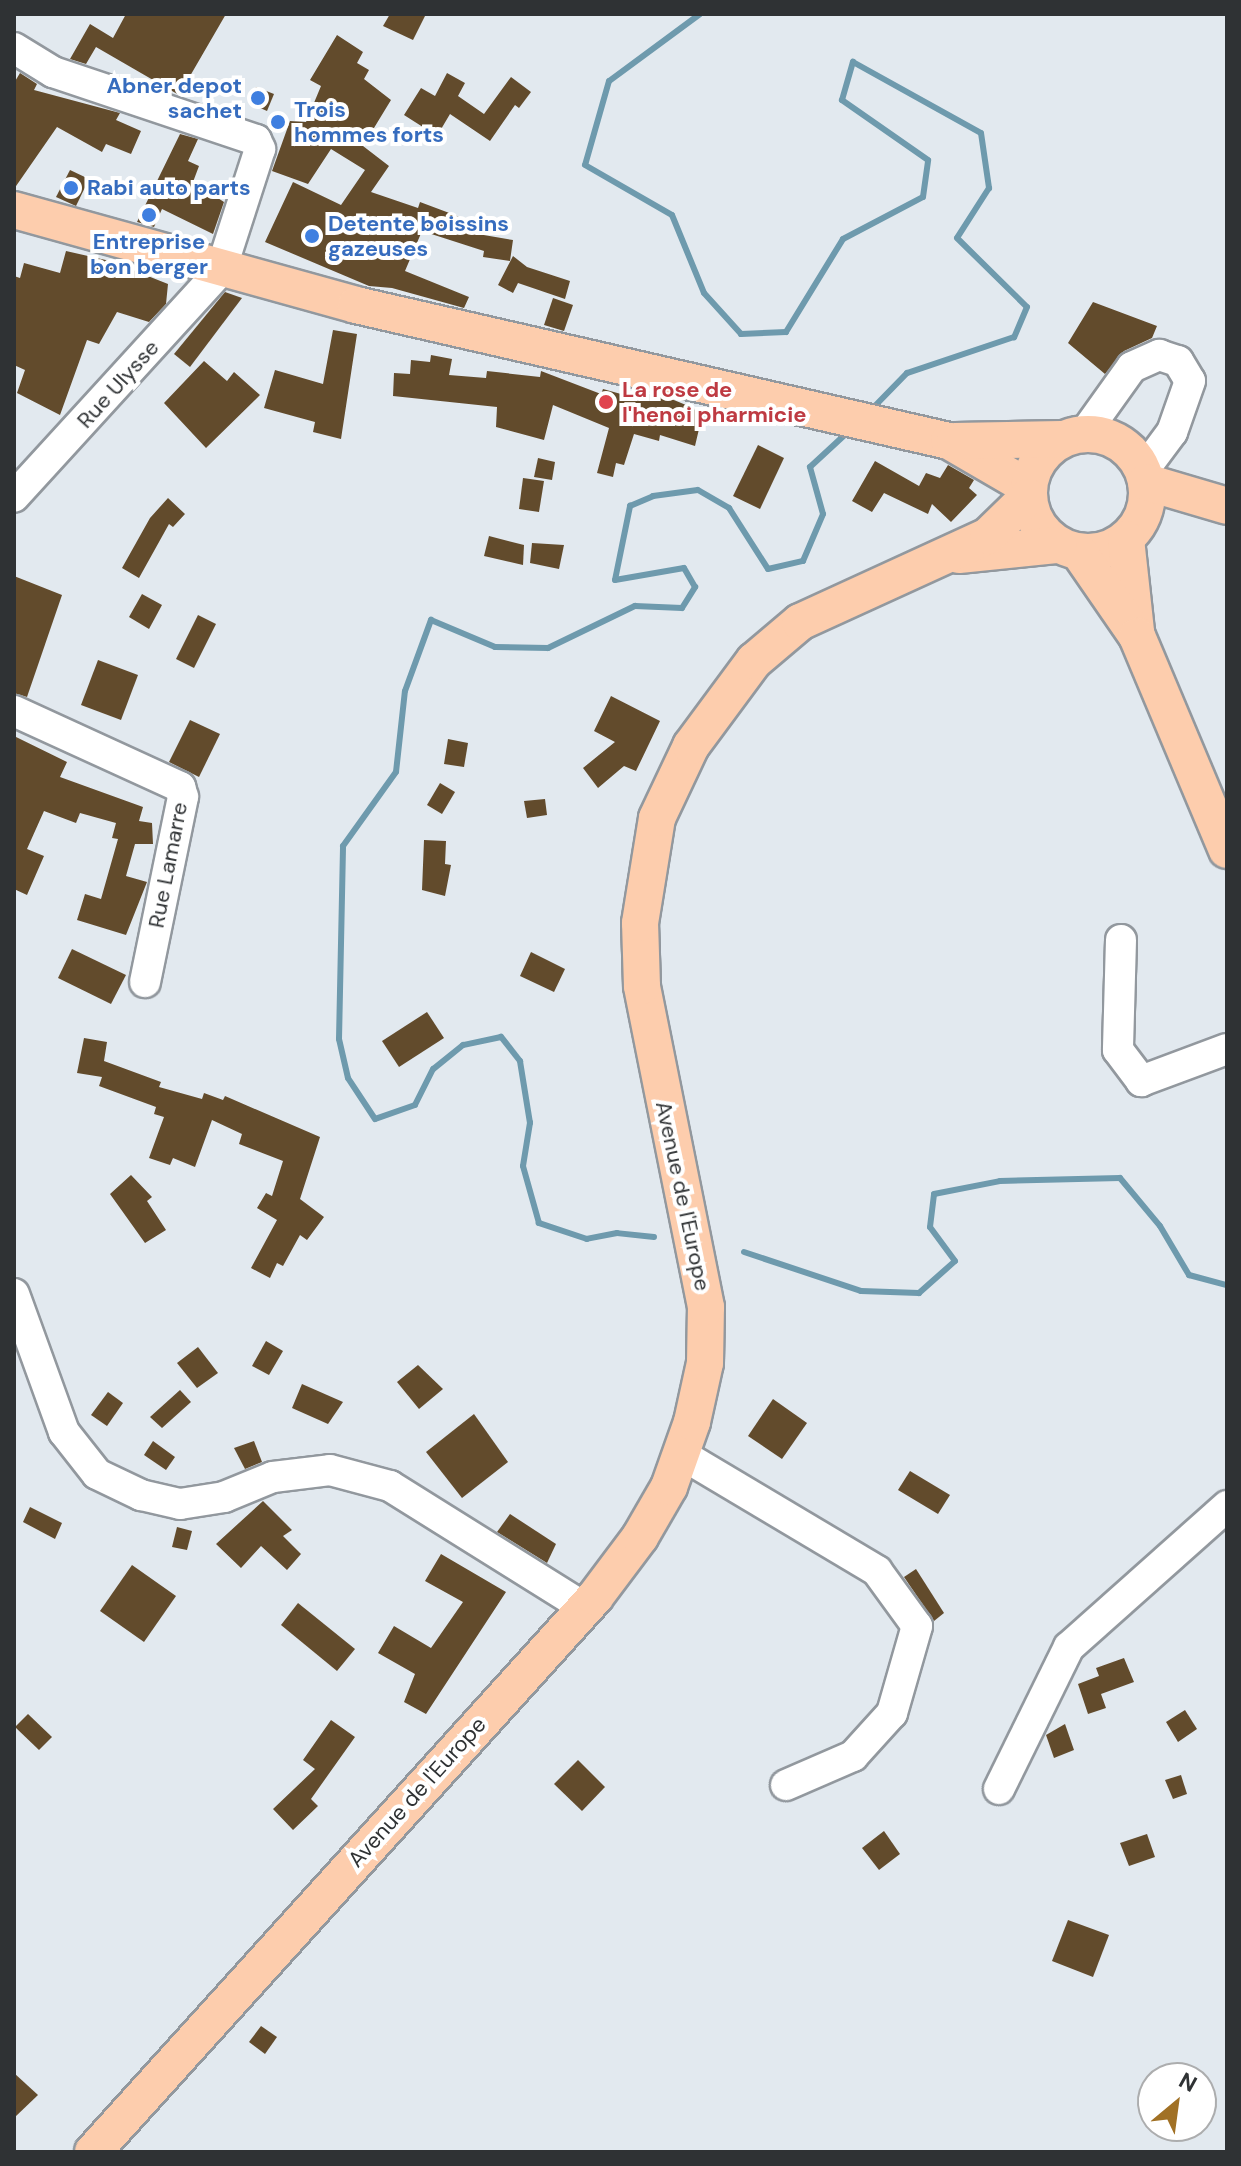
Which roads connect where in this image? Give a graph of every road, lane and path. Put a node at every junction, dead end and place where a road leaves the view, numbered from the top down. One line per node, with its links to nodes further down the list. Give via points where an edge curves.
1 (14, 48): 3 (street, via 53,72 260,143)
2 (14, 210): 3 (main road)
3 (221, 270): 5 (main road); 8 (street, Rue Ulysse)
4 (1072, 437): 5 (main road); 6 (main road, via 1108,437 1129,451); 6 (street, via 1132,367 1159,355 1178,361 1190,381 1172,432); 7 (main road, via 1039,459)
5 (949, 441): 7 (main road)
6 (1145, 476): 9 (main road); 10 (main road)
7 (1028, 492): 11 (main road, via 1043,533); 12 (main road, Avenue de l'Europe, via 988,536)
8 (14, 497)
9 (1219, 505): 10 (main road)
10 (1134, 528): 11 (main road, via 1104,551); 13 (main road)
11 (1068, 549): 12 (main road, Avenue de l'Europe); 13 (main road)
12 (953, 556): 20 (main road, Avenue de l'Europe, via 889,578 800,622 754,661 691,746 657,818 640,923 642,986 706,1307 705,1363)
13 (1137, 636): 15 (main road)
14 (14, 711): 17 (street, Rue Lamarre, via 180,787 183,797)
15 (1227, 850)
16 (1121, 940): 18 (street, via 1118,1050 1141,1081)
17 (145, 982)
18 (1227, 1049)
19 (14, 1294): 22 (street, via 64,1432 97,1474 141,1495 180,1504 224,1497 273,1477 330,1470 390,1486)
20 (681, 1454): 22 (main road, Avenue de l'Europe, via 640,1537); 23 (street, via 877,1571 917,1626 892,1713 853,1756)
21 (1227, 1506): 24 (street, via 1069,1647)
22 (585, 1608): 25 (main road, Avenue de l'Europe)
23 (786, 1785)
24 (999, 1789)
25 (93, 2152)

